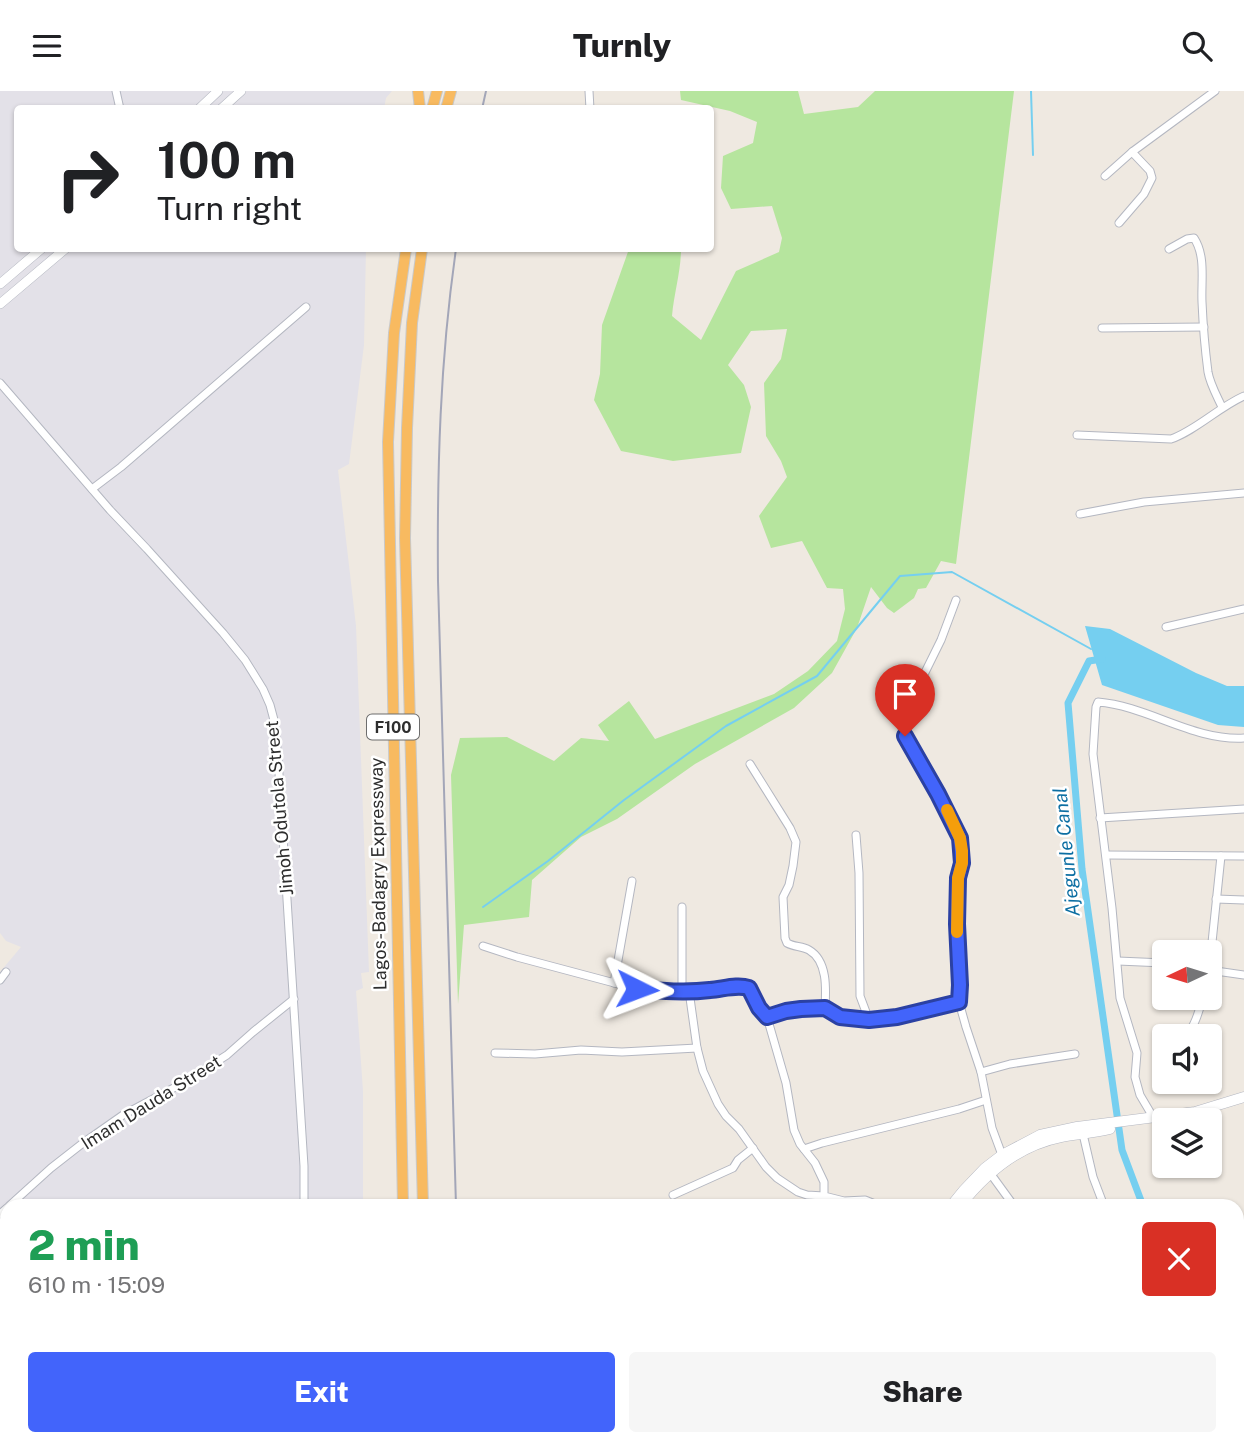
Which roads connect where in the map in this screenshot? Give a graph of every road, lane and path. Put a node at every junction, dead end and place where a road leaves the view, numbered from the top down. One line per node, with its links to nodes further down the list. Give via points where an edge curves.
1 (218, 91): 4 (street)
2 (241, 91): 5 (street)
3 (1215, 91): 6 (street)
4 (203, 105)
5 (225, 105)
6 (1132, 152): 7 (street); 8 (street, via 1152,178)
7 (1105, 176)
8 (1119, 223)
9 (1169, 249): 17 (street, via 1187,239 1194,239 1199,246)
10 (37, 252): 14 (street)
11 (61, 252): 15 (street)
12 (406, 252): 77 (highway, Lagos-Badagry Expressway / F100, via 394,333 387,442)
13 (422, 252): 78 (highway, Lagos-Badagry Expressway / F100, via 412,323 405,538)
14 (0, 284)
15 (0, 304)
16 (306, 307): 23 (street)
17 (1204, 327): 18 (street); 21 (street, via 1209,375)
18 (1102, 328)
19 (0, 383): 23 (street, Jimoh Odutola Street)
20 (1244, 395): 21 (street)
21 (1222, 407): 22 (street, via 1171,439)
22 (1077, 435)
23 (92, 489): 51 (street, Jimoh Odutola Street, via 223,633 245,660 270,705 278,758)
24 (1244, 493): 25 (street, via 1144,502)
25 (1080, 514)
26 (956, 600): 52 (street, via 901,726 960,838)
27 (1244, 609): 28 (street)
28 (1167, 627)
29 (1244, 738): 32 (street, via 1211,735 1114,703 1098,702 1093,754)
30 (750, 764): 53 (street, via 796,842 783,898 785,938 791,946 810,950 818,959 826,986)
31 (1244, 809): 32 (street)
32 (1100, 818): 34 (street)
33 (856, 835): 55 (street, via 860,996)
34 (1106, 855): 35 (street); 43 (street)
35 (1221, 856): 36 (street); 38 (street)
36 (1244, 856)
37 (632, 881): 49 (street)
38 (1216, 899): 39 (street); 41 (street)
39 (1244, 900)
40 (682, 907): 50 (street)
41 (1212, 940)
42 (483, 946): 49 (street)
43 (1118, 961): 44 (street); 64 (street, via 1120,998 1137,1053 1135,1077)
44 (1152, 962)
45 (6, 972): 48 (street)
46 (1222, 972): 47 (street)
47 (1244, 975)
48 (0, 980)
49 (614, 983): 50 (street)
50 (686, 991): 54 (street, via 749,988); 56 (street)
51 (294, 999): 75 (street, Imam Dauda Street, via 227,1055 83,1143); 76 (street, Jimoh Odutola Street)
52 (959, 1002): 55 (street); 59 (street)
53 (825, 1008): 54 (street); 55 (street, via 840,1017)
54 (767, 1017): 70 (street, via 794,1130)
55 (869, 1020)
56 (696, 1048): 57 (street); 69 (street, via 719,1104)
57 (495, 1053)
58 (1075, 1054): 59 (street)
59 (981, 1072): 61 (street)
60 (1244, 1099): 62 (main road); 63 (main road)
61 (986, 1100): 70 (street); 71 (street)
62 (1210, 1108)
63 (1218, 1108)
64 (1152, 1115)
65 (1152, 1117): 66 (main road)
66 (1140, 1121): 67 (main road); 68 (main road)
67 (1152, 1121)
68 (1089, 1131): 71 (main road, via 1077,1126 1040,1135); 72 (main road, via 1043,1142); 84 (street, via 1093,1177)
69 (753, 1148): 73 (street, via 733,1168); 74 (street, via 765,1167 789,1186 807,1195)
70 (804, 1149): 74 (street, via 824,1182)
71 (1002, 1154): 81 (main road)
72 (990, 1173): 82 (main road); 83 (street)
73 (673, 1195)
74 (824, 1196): 79 (street); 80 (street)
75 (17, 1199)
76 (304, 1199)
77 (403, 1199)
78 (423, 1199)
79 (823, 1199)
80 (834, 1199)
81 (957, 1199)
82 (966, 1199)
83 (1009, 1199)
84 (1101, 1199)

